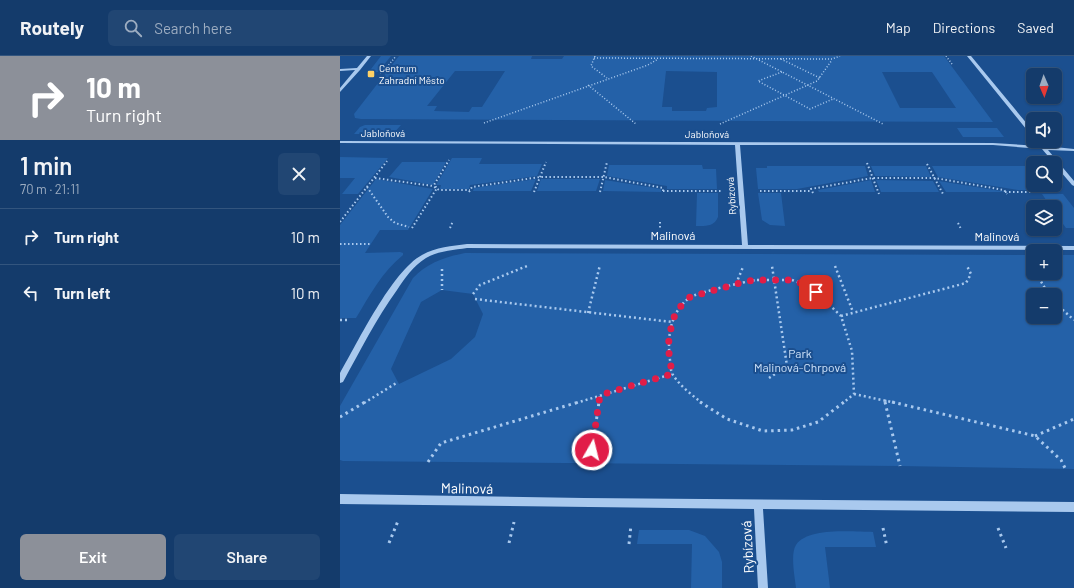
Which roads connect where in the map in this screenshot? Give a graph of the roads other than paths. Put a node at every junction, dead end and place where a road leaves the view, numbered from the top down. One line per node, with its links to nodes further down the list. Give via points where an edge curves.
1 (370, 56): 3 (street)
2 (969, 56): 6 (street)
3 (359, 69): 4 (street); 5 (street)
4 (340, 70)
5 (340, 91)
6 (1026, 125)
7 (340, 142): 8 (street, Jabloňová)
8 (737, 143): 9 (street, Jabloňová); 14 (street, Rybízová)
9 (1026, 146)
10 (1044, 148): 13 (street)
11 (1053, 148): 12 (street, Jabloňová)
12 (1074, 150)
13 (1074, 184)
14 (745, 247): 15 (street, Malinová); 16 (street, Malinová, via 448,248 422,257 401,276)
15 (1074, 248)
16 (340, 380)
17 (340, 499): 18 (street, Malinová)
18 (758, 505): 19 (street, Malinová); 20 (street, Rybízová)
19 (1074, 507)
20 (763, 588)

